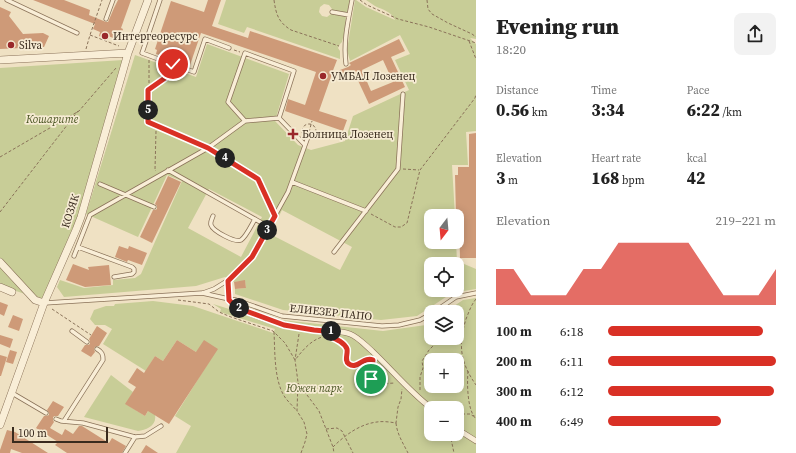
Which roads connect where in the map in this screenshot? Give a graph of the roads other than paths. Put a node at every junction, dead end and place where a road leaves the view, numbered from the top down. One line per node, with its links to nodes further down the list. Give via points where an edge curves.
1 (7, 0): 9 (lane)
2 (113, 0): 8 (lane)
3 (148, 0): 11 (street, КОЗЯК)
4 (160, 0): 13 (lane, via 142,54)
5 (352, 0): 7 (lane)
6 (332, 12): 7 (lane)
7 (349, 15): 14 (lane, via 344,48)
8 (106, 19)
9 (77, 33)
10 (229, 48): 13 (lane, via 205,39 194,72)
11 (128, 53): 12 (street); 42 (street, КОЗЯК, via 81,217)
12 (0, 60)
13 (173, 64): 20 (lane, via 165,78 148,90 148,122)
14 (346, 64)
15 (403, 94): 26 (lane, via 398,169)
16 (279, 118): 17 (lane); 17 (lane, via 294,71 244,53 228,102); 19 (lane)
17 (245, 122): 20 (lane)
18 (308, 137): 19 (lane)
19 (305, 145): 22 (lane)
20 (208, 148): 21 (lane); 28 (lane, via 258,179)
21 (168, 170): 24 (lane); 29 (lane)
22 (292, 182): 26 (lane); 28 (lane)
23 (100, 184): 24 (lane)
24 (125, 195): 25 (lane); 31 (lane, via 90,215)
25 (154, 207)
26 (366, 211): 32 (lane)
27 (213, 216): 29 (lane, via 211,221 214,229 238,241 243,238)
28 (275, 216): 30 (lane)
29 (255, 219): 30 (lane)
30 (269, 227): 36 (lane, via 252,257)
31 (78, 247): 33 (lane); 35 (lane, via 134,269 132,274)
32 (334, 252)
33 (74, 256)
34 (0, 262): 42 (street, via 35,300)
35 (114, 277)
36 (228, 281): 39 (lane); 41 (lane)
37 (0, 287): 38 (street)
38 (12, 292)
39 (202, 293): 41 (lane, ЕЛИЕЗЕР ПАПО); 42 (lane, ЕЛИЕЗЕР ПАПО)
40 (476, 293): 43 (lane, via 456,298)
41 (229, 300): 44 (lane, ЕЛИЕЗЕР ПАПО, via 236,300 282,316 382,326 399,325); 49 (street, via 235,306 271,321 300,328 350,334)
42 (44, 303): 48 (street, КОЗЯК)
43 (445, 305)
44 (424, 318)
45 (72, 331): 46 (lane)
46 (87, 342)
47 (97, 349): 52 (lane, via 101,351 103,360)
48 (12, 393): 50 (lane); 53 (street, КОЗЯК)
49 (424, 402)
50 (46, 413)
51 (56, 419): 52 (lane)
52 (64, 421): 56 (lane, via 83,423)
53 (0, 425)
54 (161, 426): 56 (lane, via 145,436)
55 (464, 433): 57 (street)
56 (135, 437): 58 (lane)
57 (476, 441)
58 (124, 453)

